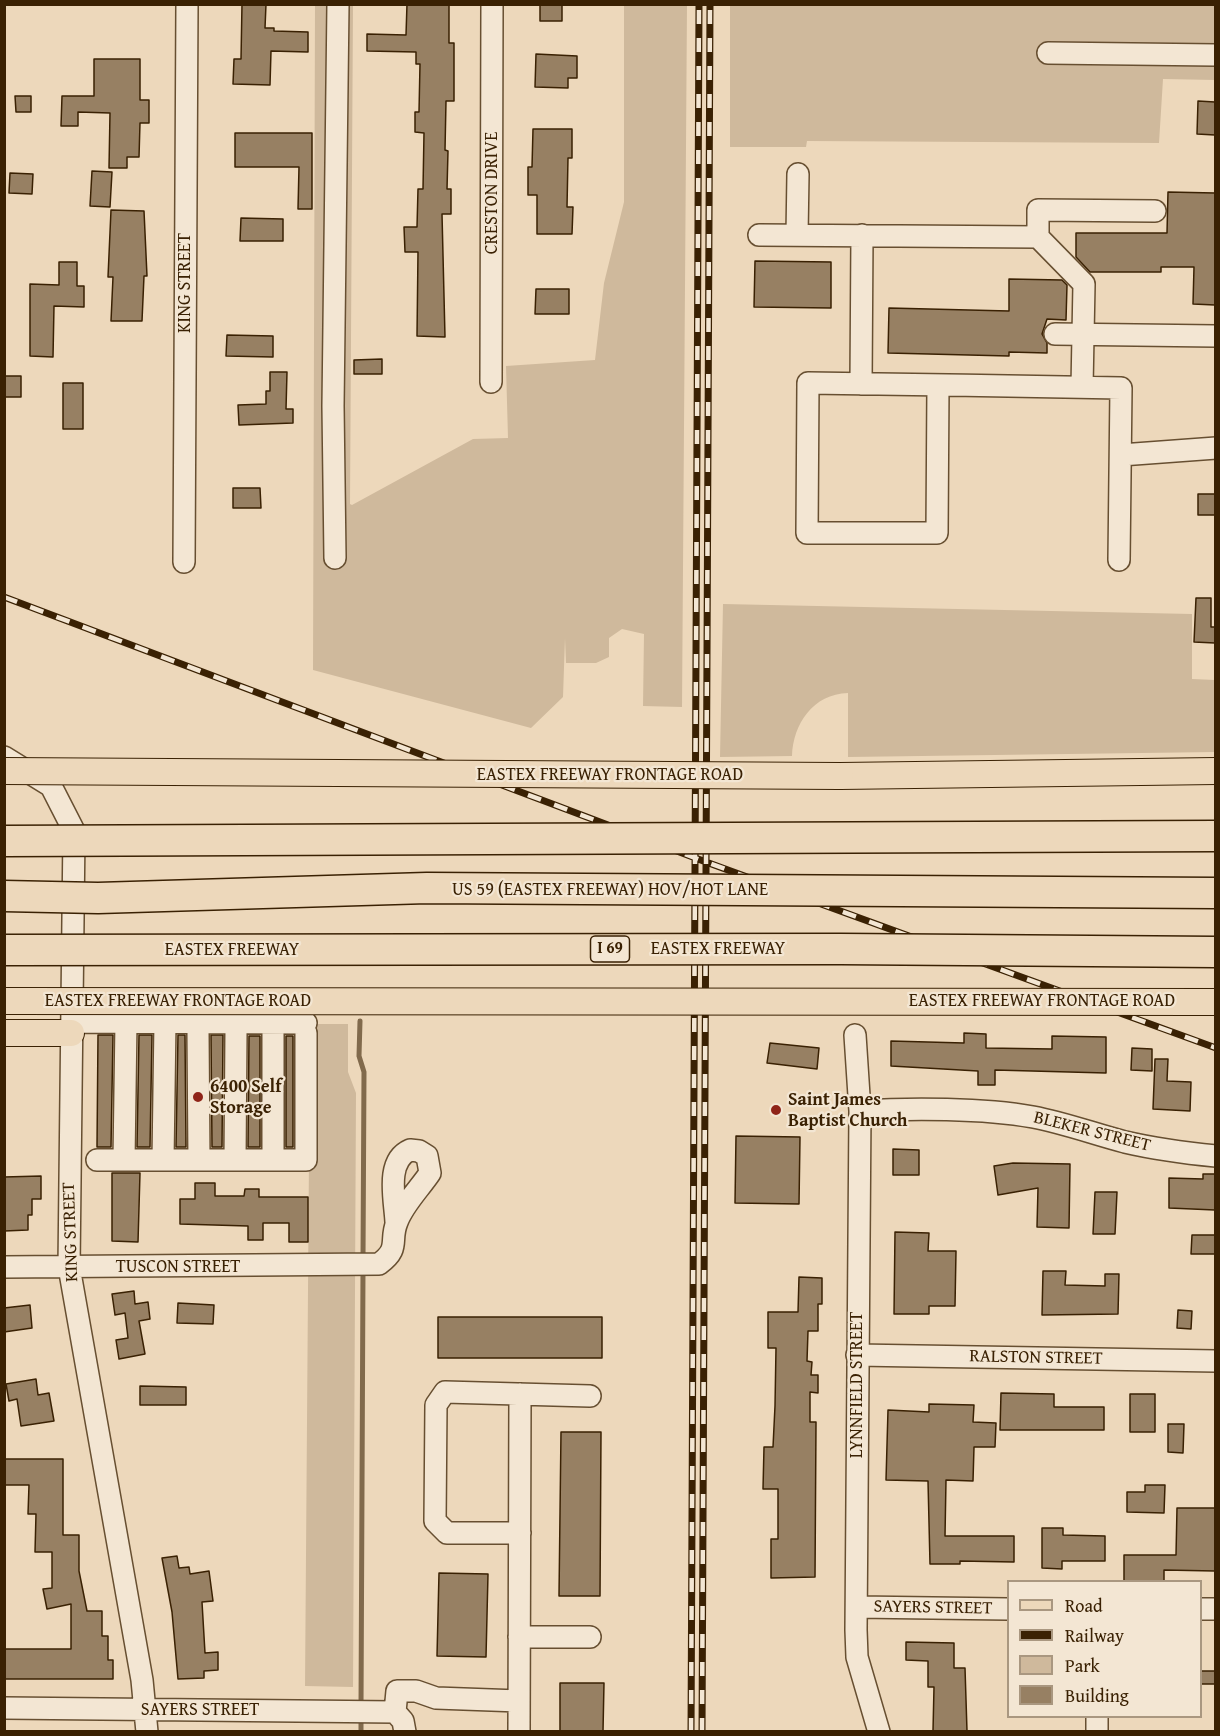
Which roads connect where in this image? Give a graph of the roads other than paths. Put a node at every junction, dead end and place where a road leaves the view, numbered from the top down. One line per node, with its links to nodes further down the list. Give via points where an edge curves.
1 (187, 4): 23 (street, KING STREET)
2 (338, 4): 21 (street)
3 (492, 4): 15 (street, CRESTON DRIVE)
4 (1048, 53): 5 (street)
5 (1215, 55)
6 (798, 174): 9 (street)
7 (1155, 211): 11 (street, via 1038,210)
8 (759, 235): 9 (street)
9 (797, 235): 10 (street)
10 (862, 236): 11 (street); 16 (street)
11 (1038, 237): 13 (street, via 1084,284)
12 (1055, 334): 13 (street)
13 (1083, 334): 14 (street); 18 (street)
14 (1215, 336)
15 (491, 382)
16 (861, 384): 17 (street); 17 (street, via 808,383 807,533 937,533)
17 (938, 385): 18 (street)
18 (1082, 387): 20 (street, via 1121,388)
19 (1215, 448): 20 (street)
20 (1121, 455): 22 (street)
21 (335, 558)
22 (1119, 560)
23 (184, 562)
24 (4, 757): 38 (street, KING STREET, via 51,786 74,831)
25 (1215, 760): 27 (main road)
26 (4, 771): 27 (main road, EASTEX FREEWAY FRONTAGE ROAD, bridge, via 840,776)
27 (1203, 772)
28 (1215, 836): 29 (highway, bridge)
29 (4, 841)
30 (1215, 893): 31 (highway, US 59 (EASTEX FREEWAY) HOV/HOT LANE, bridge, via 427,888)
31 (4, 896)
32 (4, 950): 33 (highway, EASTEX FREEWAY / I 69, bridge)
33 (1215, 952)
34 (4, 1001): 35 (main road, EASTEX FREEWAY FRONTAGE ROAD, bridge)
35 (1215, 1002)
36 (126, 1022): 37 (street); 38 (street); 47 (street)
37 (165, 1022): 48 (street); 51 (street, via 306,1028 306,1160)
38 (72, 1027): 41 (main road); 54 (street, KING STREET)
39 (198, 1031): 49 (street)
40 (236, 1032): 50 (street)
41 (4, 1033)
42 (273, 1033): 51 (street)
43 (855, 1035): 44 (street, LYNNFIELD STREET)
44 (860, 1111): 45 (street, BLEKER STREET, via 1031,1117 1125,1142); 55 (street, LYNNFIELD STREET)
45 (1215, 1156)
46 (97, 1160): 47 (street)
47 (124, 1160): 48 (street)
48 (163, 1160): 49 (street)
49 (199, 1160): 50 (street)
50 (235, 1160): 51 (street)
51 (273, 1160)
52 (396, 1222): 54 (street, TUSCON STREET, via 390,1256 379,1264)
53 (4, 1267): 54 (street, TUSCON STREET)
54 (69, 1267): 66 (street, KING STREET)
55 (857, 1355): 56 (street, RALSTON STREET); 60 (street, LYNNFIELD STREET)
56 (1215, 1361)
57 (520, 1394): 58 (street); 59 (street); 59 (street, via 445,1392 436,1405 435,1521 447,1533)
58 (590, 1396)
59 (520, 1533): 62 (street)
60 (857, 1607): 61 (street, SAYERS STREET); 71 (street, LYNNFIELD STREET, via 857,1657)
61 (1007, 1609)
62 (519, 1637): 63 (street); 64 (street)
63 (590, 1637)
64 (519, 1701): 67 (street, via 436,1698 397,1690); 70 (street)
65 (4, 1708): 66 (street, SAYERS STREET)
66 (147, 1709): 67 (street, SAYERS STREET); 68 (street, KING STREET)
67 (388, 1712): 69 (street, via 404,1721)
68 (147, 1731)
69 (405, 1731)
70 (519, 1731)
71 (879, 1731)

